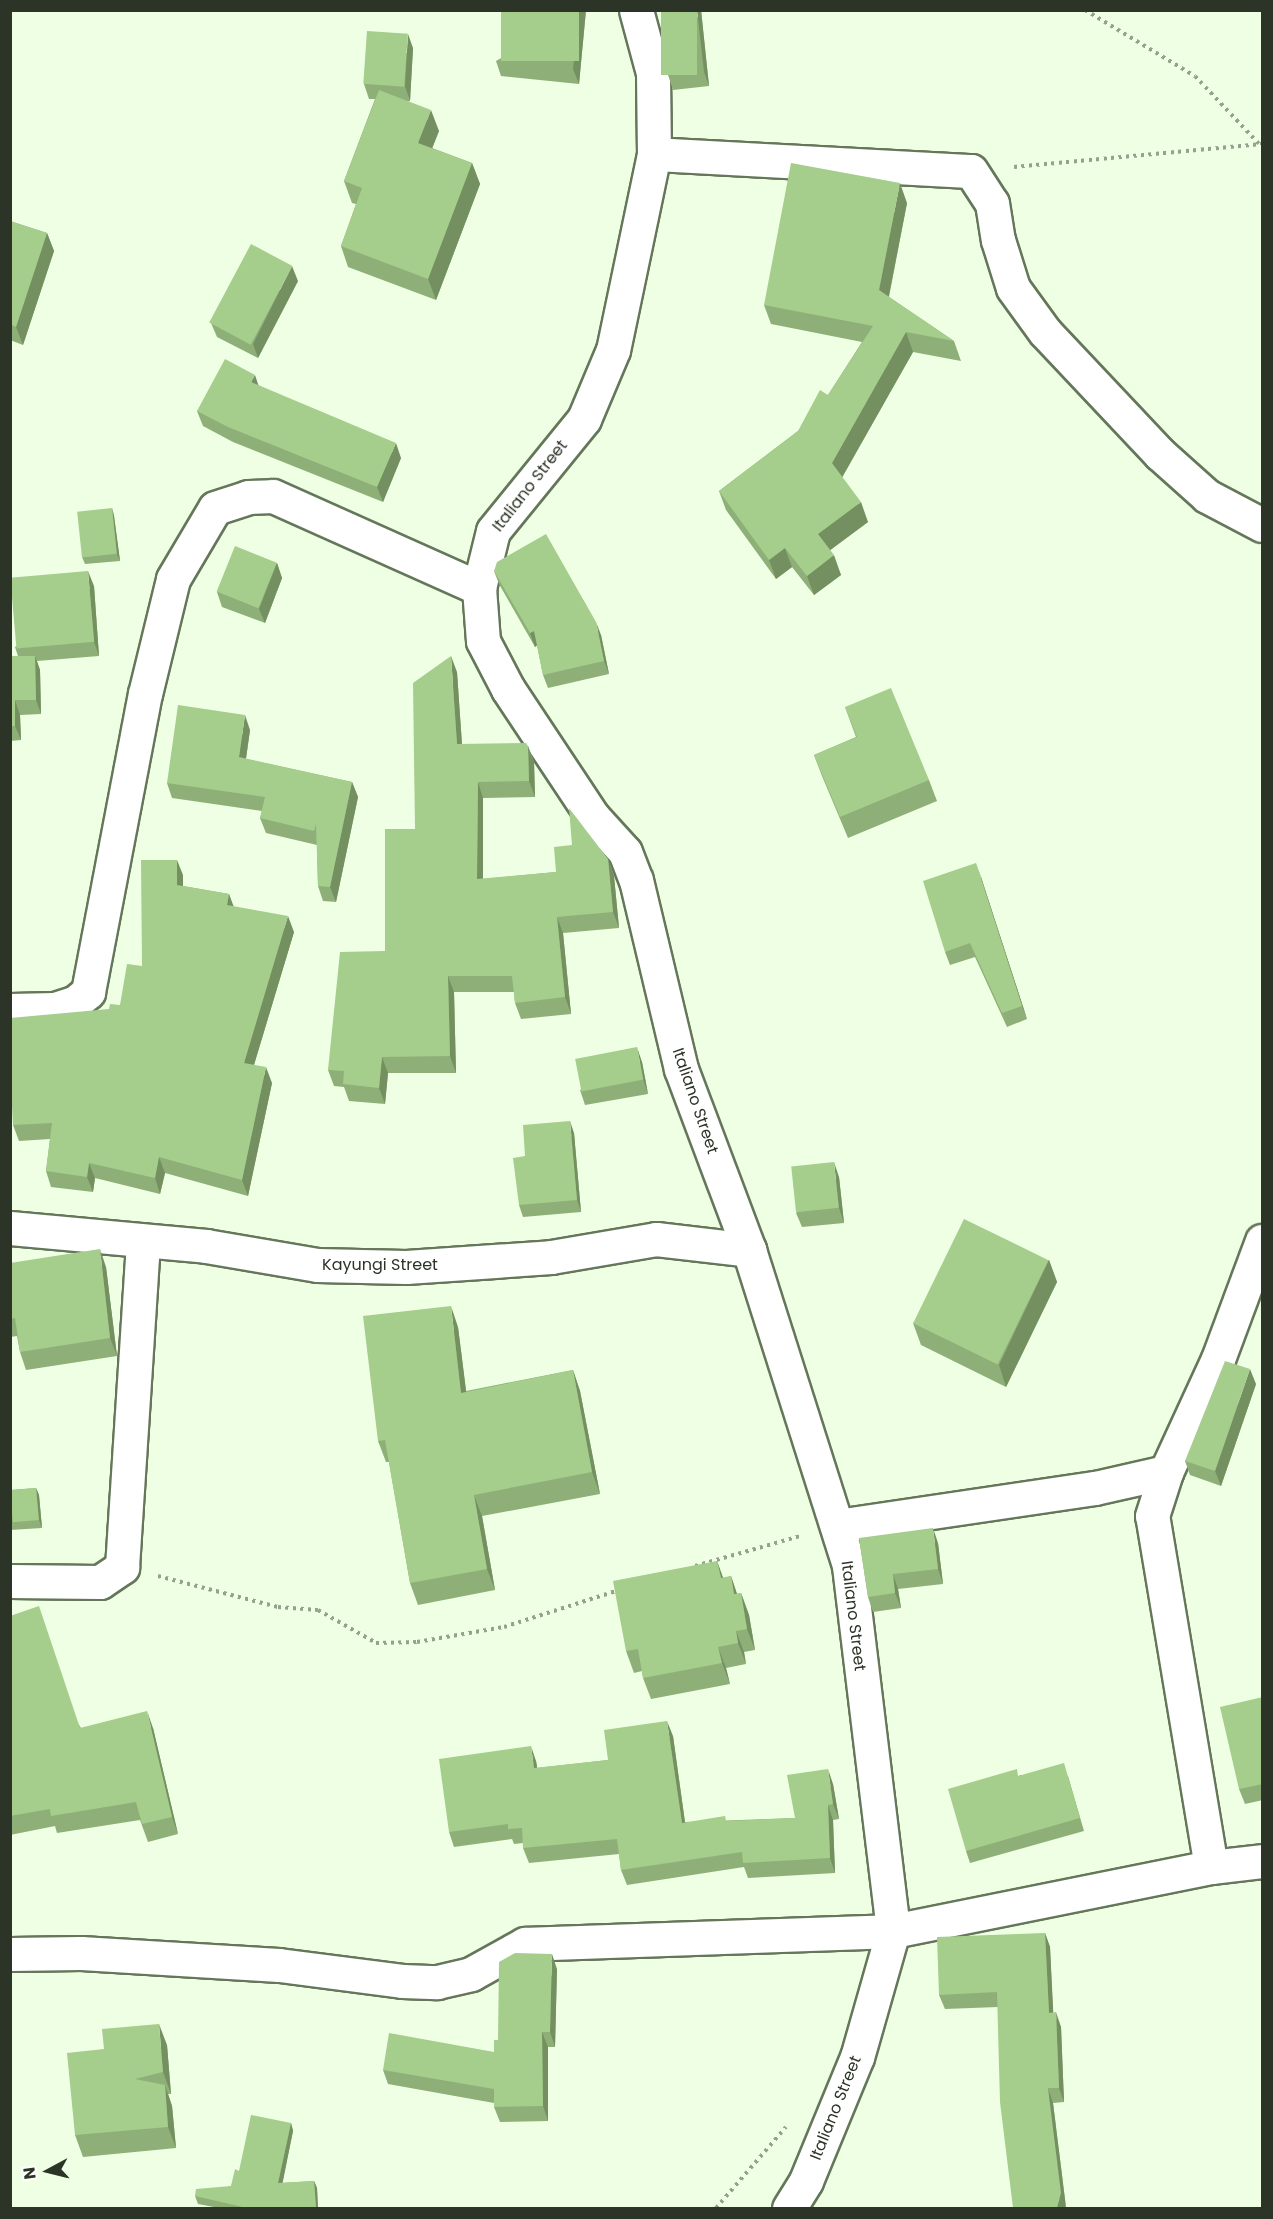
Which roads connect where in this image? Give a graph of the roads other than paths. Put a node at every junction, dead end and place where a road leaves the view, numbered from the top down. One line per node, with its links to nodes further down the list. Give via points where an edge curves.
1 (636, 10): 2 (street, Italiano Street, via 653,73)
2 (654, 154): 3 (street, via 971,171 992,203 998,240 1013,288 1045,332 1160,454 1207,496); 4 (street, Italiano Street, via 613,350 584,419 493,531)
3 (1263, 525)
4 (479, 588): 5 (street, via 273,496 248,497 215,508 173,579 145,694 88,992 76,1002 55,1009); 9 (street, Italiano Street, via 483,641 507,689 593,817 625,852 636,880 681,1069)
5 (10, 1010)
6 (10, 1228): 7 (street, Kayungi Street)
7 (143, 1240): 9 (street, Kayungi Street, via 206,1246 317,1265 395,1267 551,1257 656,1239); 12 (street, via 122,1567 100,1582)
8 (1263, 1241): 10 (street, via 1218,1359)
9 (749, 1250): 11 (street, Italiano Street)
10 (1166, 1472): 11 (street, via 1095,1488); 14 (street, via 1152,1516)
11 (837, 1526): 15 (street, Italiano Street, via 849,1566)
12 (10, 1581)
13 (1263, 1862): 14 (street)
14 (1211, 1867): 15 (street)
15 (893, 1930): 16 (street, via 525,1944 471,1974 437,1982 279,1965 81,1953); 17 (street, Italiano Street, via 857,2057 806,2181)
16 (10, 1954)
17 (789, 2208)

